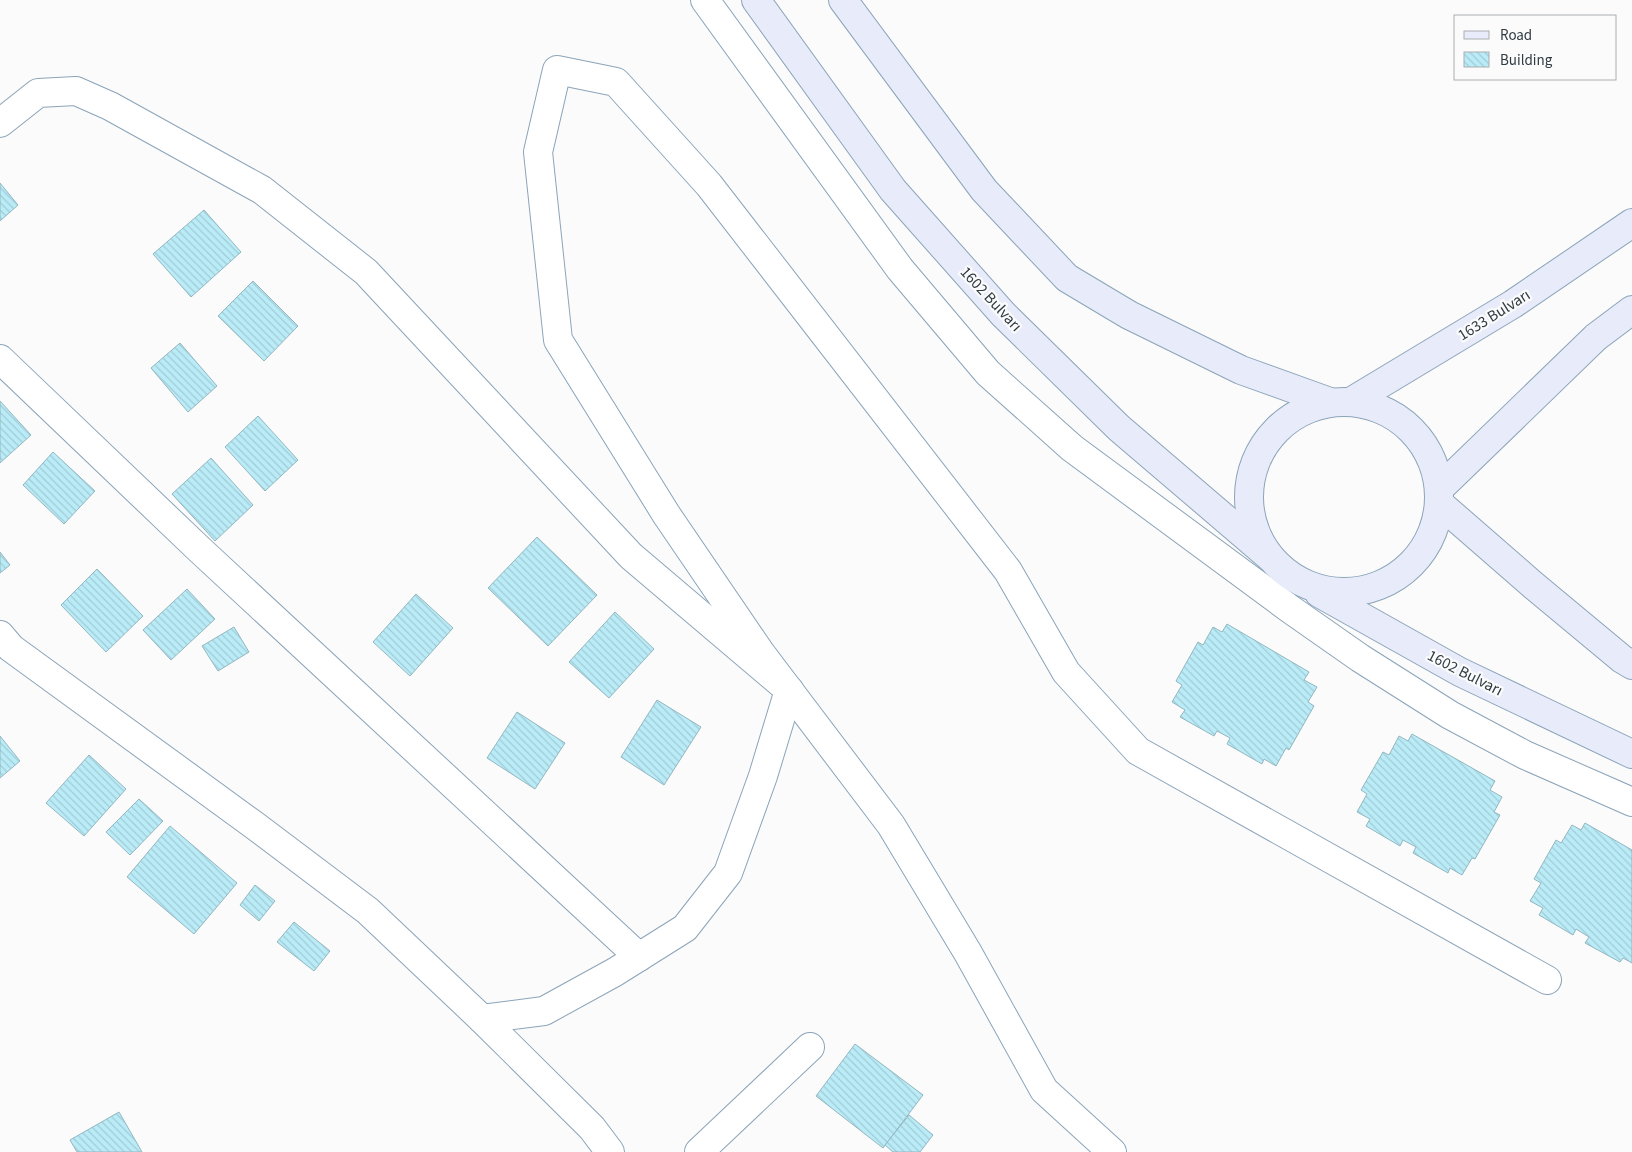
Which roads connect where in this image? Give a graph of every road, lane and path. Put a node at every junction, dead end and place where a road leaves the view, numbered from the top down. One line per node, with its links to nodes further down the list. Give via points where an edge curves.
1 (705, 0): 16 (street, via 900,269 988,373 1072,448 1360,658 1433,704 1525,755)
2 (756, 0): 10 (street, 1602 Bulvarı, via 893,190 1002,314 1118,428)
3 (844, 0): 8 (street, 1602 Bulvarı, via 984,190 1067,278 1129,315 1241,370)
4 (0, 123): 14 (street, via 38,93 76,91 110,106 262,190 366,272 632,556)
5 (1632, 223): 8 (street, 1633 Bulvarı, via 1513,304)
6 (1632, 310): 9 (street, via 1596,337)
7 (0, 359): 17 (street, via 199,550)
8 (1341, 401): 9 (street, 1602 Bulvarı, via 1374,405 1394,414 1411,428 1426,445 1435,466); 10 (street, 1602 Bulvarı, via 1308,408 1289,419 1272,434 1260,452 1252,473 1250,510 1258,538)
9 (1440, 496): 11 (street, 1602 Bulvarı, via 1435,527 1425,548 1411,566 1392,580 1371,589 1348,592 1325,590); 13 (street, via 1533,585)
10 (1270, 557): 11 (street, 1602 Bulvarı)
11 (1303, 583): 15 (street, 1602 Bulvarı, via 1460,672)
12 (0, 635): 19 (street, via 11,648 368,911)
13 (1632, 665)
14 (789, 690): 17 (street, via 763,776 728,873 685,928); 18 (street, via 666,514 558,340 538,152 557,70 616,82 709,185 1008,571 1066,672 1138,751); 23 (street, via 891,825 968,953 1044,1090)
15 (1632, 754)
16 (1632, 802)
17 (639, 957): 19 (street, via 544,1011)
18 (1547, 980)
19 (482, 1019): 21 (street, via 592,1128)
20 (810, 1047): 22 (street)
21 (610, 1152)
22 (699, 1152)
23 (1112, 1152)

